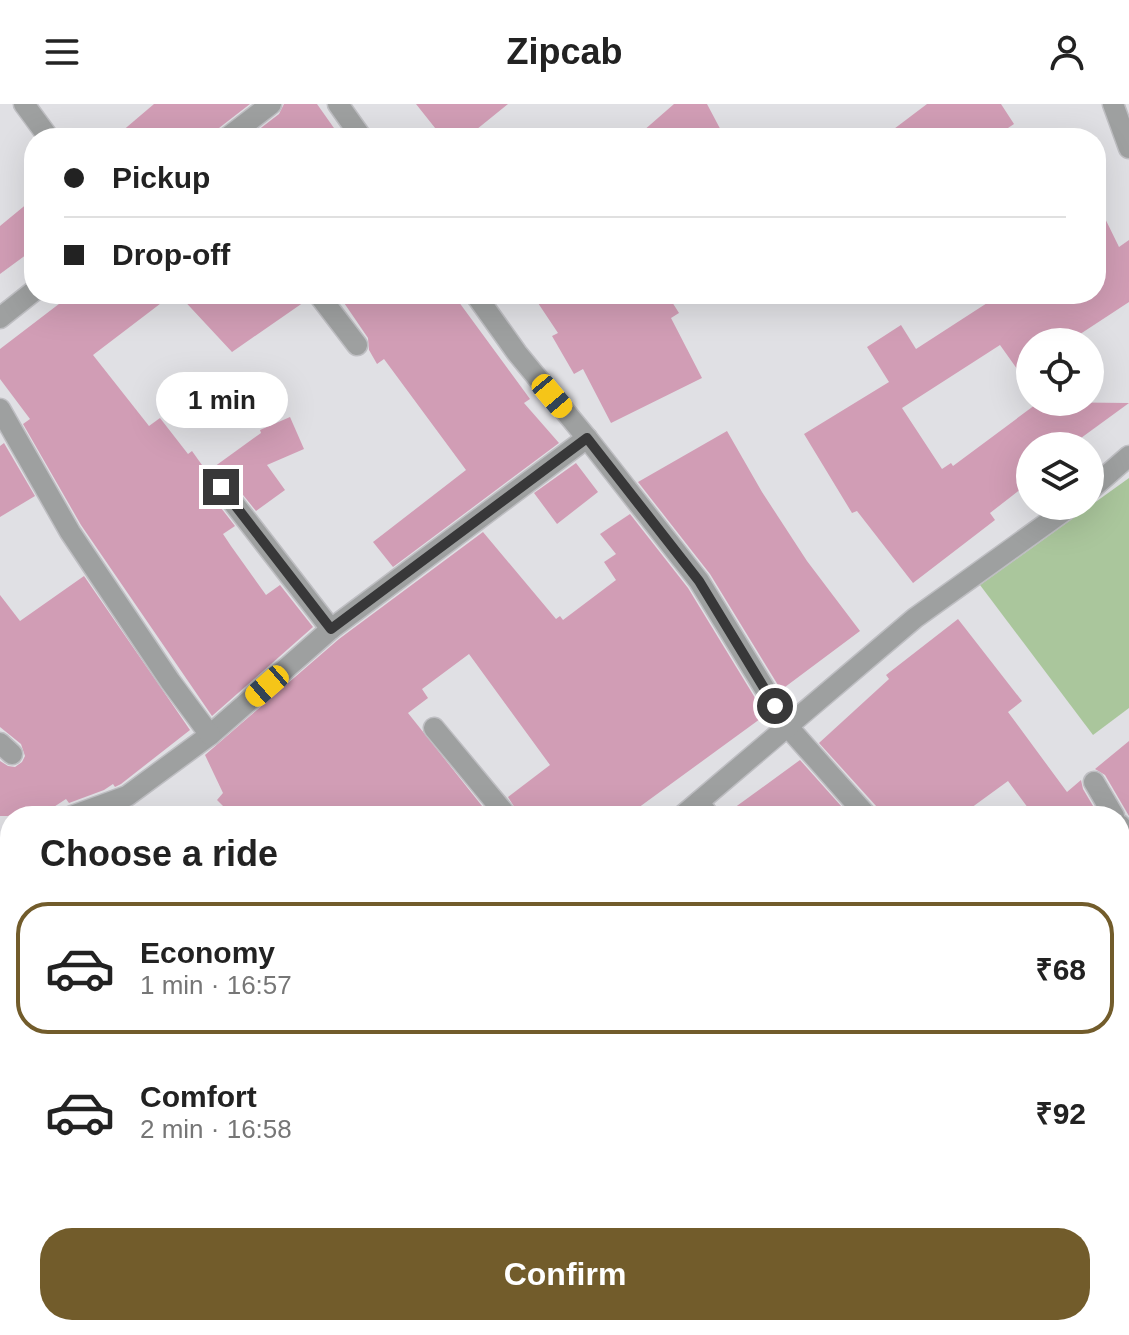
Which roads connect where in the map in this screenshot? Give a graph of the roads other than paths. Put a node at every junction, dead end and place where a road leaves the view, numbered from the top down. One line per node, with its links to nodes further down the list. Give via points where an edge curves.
1 (24, 104): 5 (street)
2 (271, 104): 6 (street)
3 (338, 104): 7 (street)
4 (1113, 104): 8 (street)
5 (42, 128)
6 (240, 128)
7 (355, 128)
8 (1129, 148)
9 (24, 299): 12 (street)
10 (326, 304): 13 (street)
11 (482, 304): 15 (street)
12 (0, 318)
13 (357, 345)
14 (0, 409): 23 (street, via 70,532)
15 (587, 438): 20 (street); 21 (street, via 699,581)
16 (1129, 456): 17 (street)
17 (1104, 478)
18 (221, 487): 20 (street)
19 (1052, 520): 21 (street, via 915,618)
20 (331, 629): 23 (street)
21 (788, 727): 27 (street); 28 (street)
22 (434, 728): 26 (street)
23 (210, 735): 25 (street, via 127,796)
24 (1094, 782): 29 (street)
25 (100, 806)
26 (499, 806)
27 (707, 806)
28 (858, 806)
29 (1108, 806)

